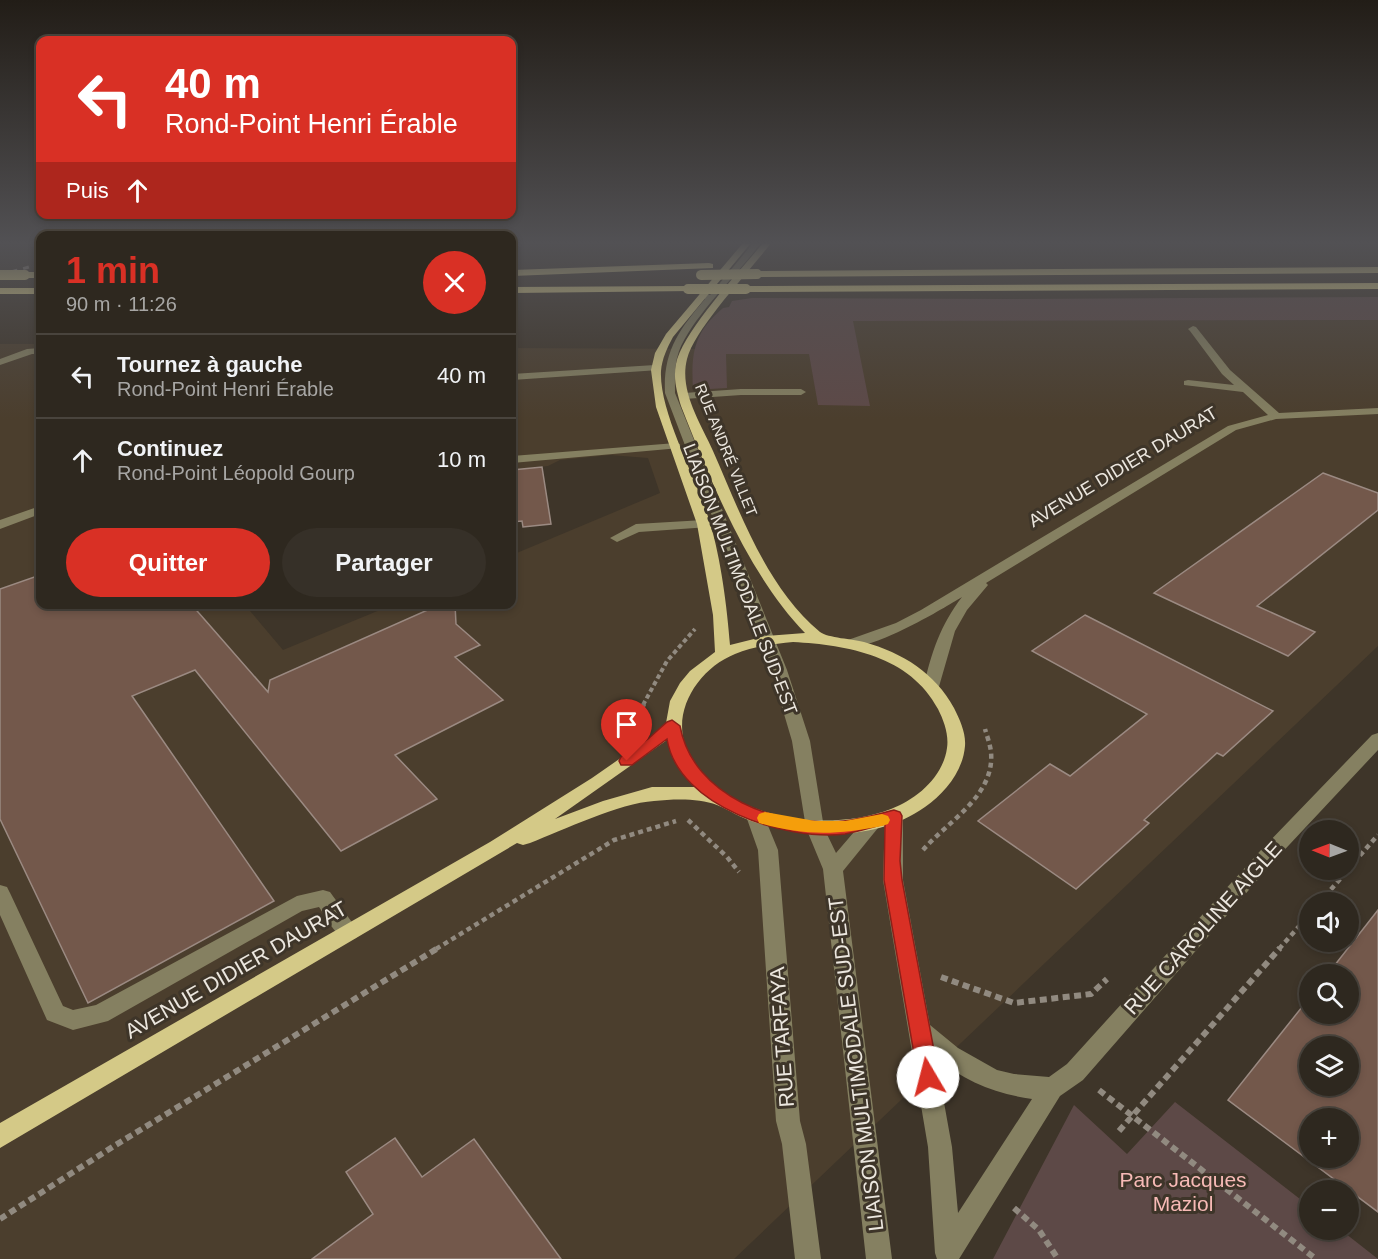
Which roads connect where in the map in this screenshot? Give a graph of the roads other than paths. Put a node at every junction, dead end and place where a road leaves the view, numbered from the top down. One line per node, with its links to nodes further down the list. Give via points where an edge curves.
1 (707, 302): 7 (main road, RUE ANDRÉ VILLET, via 662,346)
2 (708, 302): 23 (street, LIAISON MULTIMODALE SUD-EST, via 681,336 671,356 670,393)
3 (709, 302): 12 (main road, RUE ANDRÉ VILLET, via 684,349 680,378)
4 (1193, 329): 10 (street)
5 (36, 351): 6 (street)
6 (0, 362)
7 (655, 368): 8 (street); 15 (main road, RUE ANDRÉ VILLET, via 658,398)
8 (516, 376)
9 (1188, 383): 10 (street)
10 (1243, 389): 14 (street)
11 (801, 392): 12 (street)
12 (684, 396): 22 (main road, RUE ANDRÉ VILLET, via 753,552 790,609)
13 (1378, 411): 14 (street, AVENUE DIDIER DAURAT)
14 (1276, 416): 21 (street, AVENUE DIDIER DAURAT, via 1219,435)
15 (676, 446): 16 (street); 18 (main road, RUE ANDRÉ VILLET)
16 (516, 460)
17 (36, 512): 19 (street)
18 (704, 524): 20 (street, via 636,528); 25 (main road, RUE ANDRÉ VILLET)
19 (0, 525)
20 (617, 538)
21 (998, 568): 24 (street, AVENUE DIDIER DAURAT, via 901,626); 26 (street, AVENUE DIDIER DAURAT, via 956,614 941,644)
22 (818, 638): 23 (main road); 24 (main road)
23 (768, 640): 25 (main road); 32 (street, LIAISON MULTIMODALE SUD-EST, via 801,741)
24 (853, 643): 26 (main road, via 883,653)
25 (723, 654): 27 (main road, via 686,685 675,704)
26 (932, 686): 31 (main road, via 946,704 954,725 956,746 951,766 939,786 919,803)
27 (672, 726): 29 (main road, via 686,765); 33 (main road, AVENUE DIDIER DAURAT, via 598,782)
28 (1378, 739): 38 (street, RUE CAROLINE AIGLE, via 1268,855 1075,1072)
29 (723, 800): 30 (main road); 33 (main road, AVENUE DIDIER DAURAT, via 696,794 652,794)
30 (755, 816): 32 (main road); 41 (street, RUE TARFAYA, via 768,850 788,1121)
31 (883, 819): 32 (main road); 34 (street); 37 (street)
32 (815, 828): 34 (street, LIAISON MULTIMODALE SUD-EST)
33 (497, 847): 36 (main road, AVENUE DIDIER DAURAT)
34 (833, 869): 42 (street, LIAISON MULTIMODALE SUD-EST)
35 (0, 893): 36 (street, via 55,1013 73,1020 100,1014 297,904 323,898)
36 (349, 932): 39 (main road, AVENUE DIDIER DAURAT)
37 (921, 1031): 38 (street, via 952,1058 1000,1083 1029,1089); 40 (street, via 940,1147)
38 (1052, 1088): 40 (street, RUE CAROLINE AIGLE)
39 (0, 1136)
40 (948, 1255)
41 (807, 1257)
42 (879, 1259)

